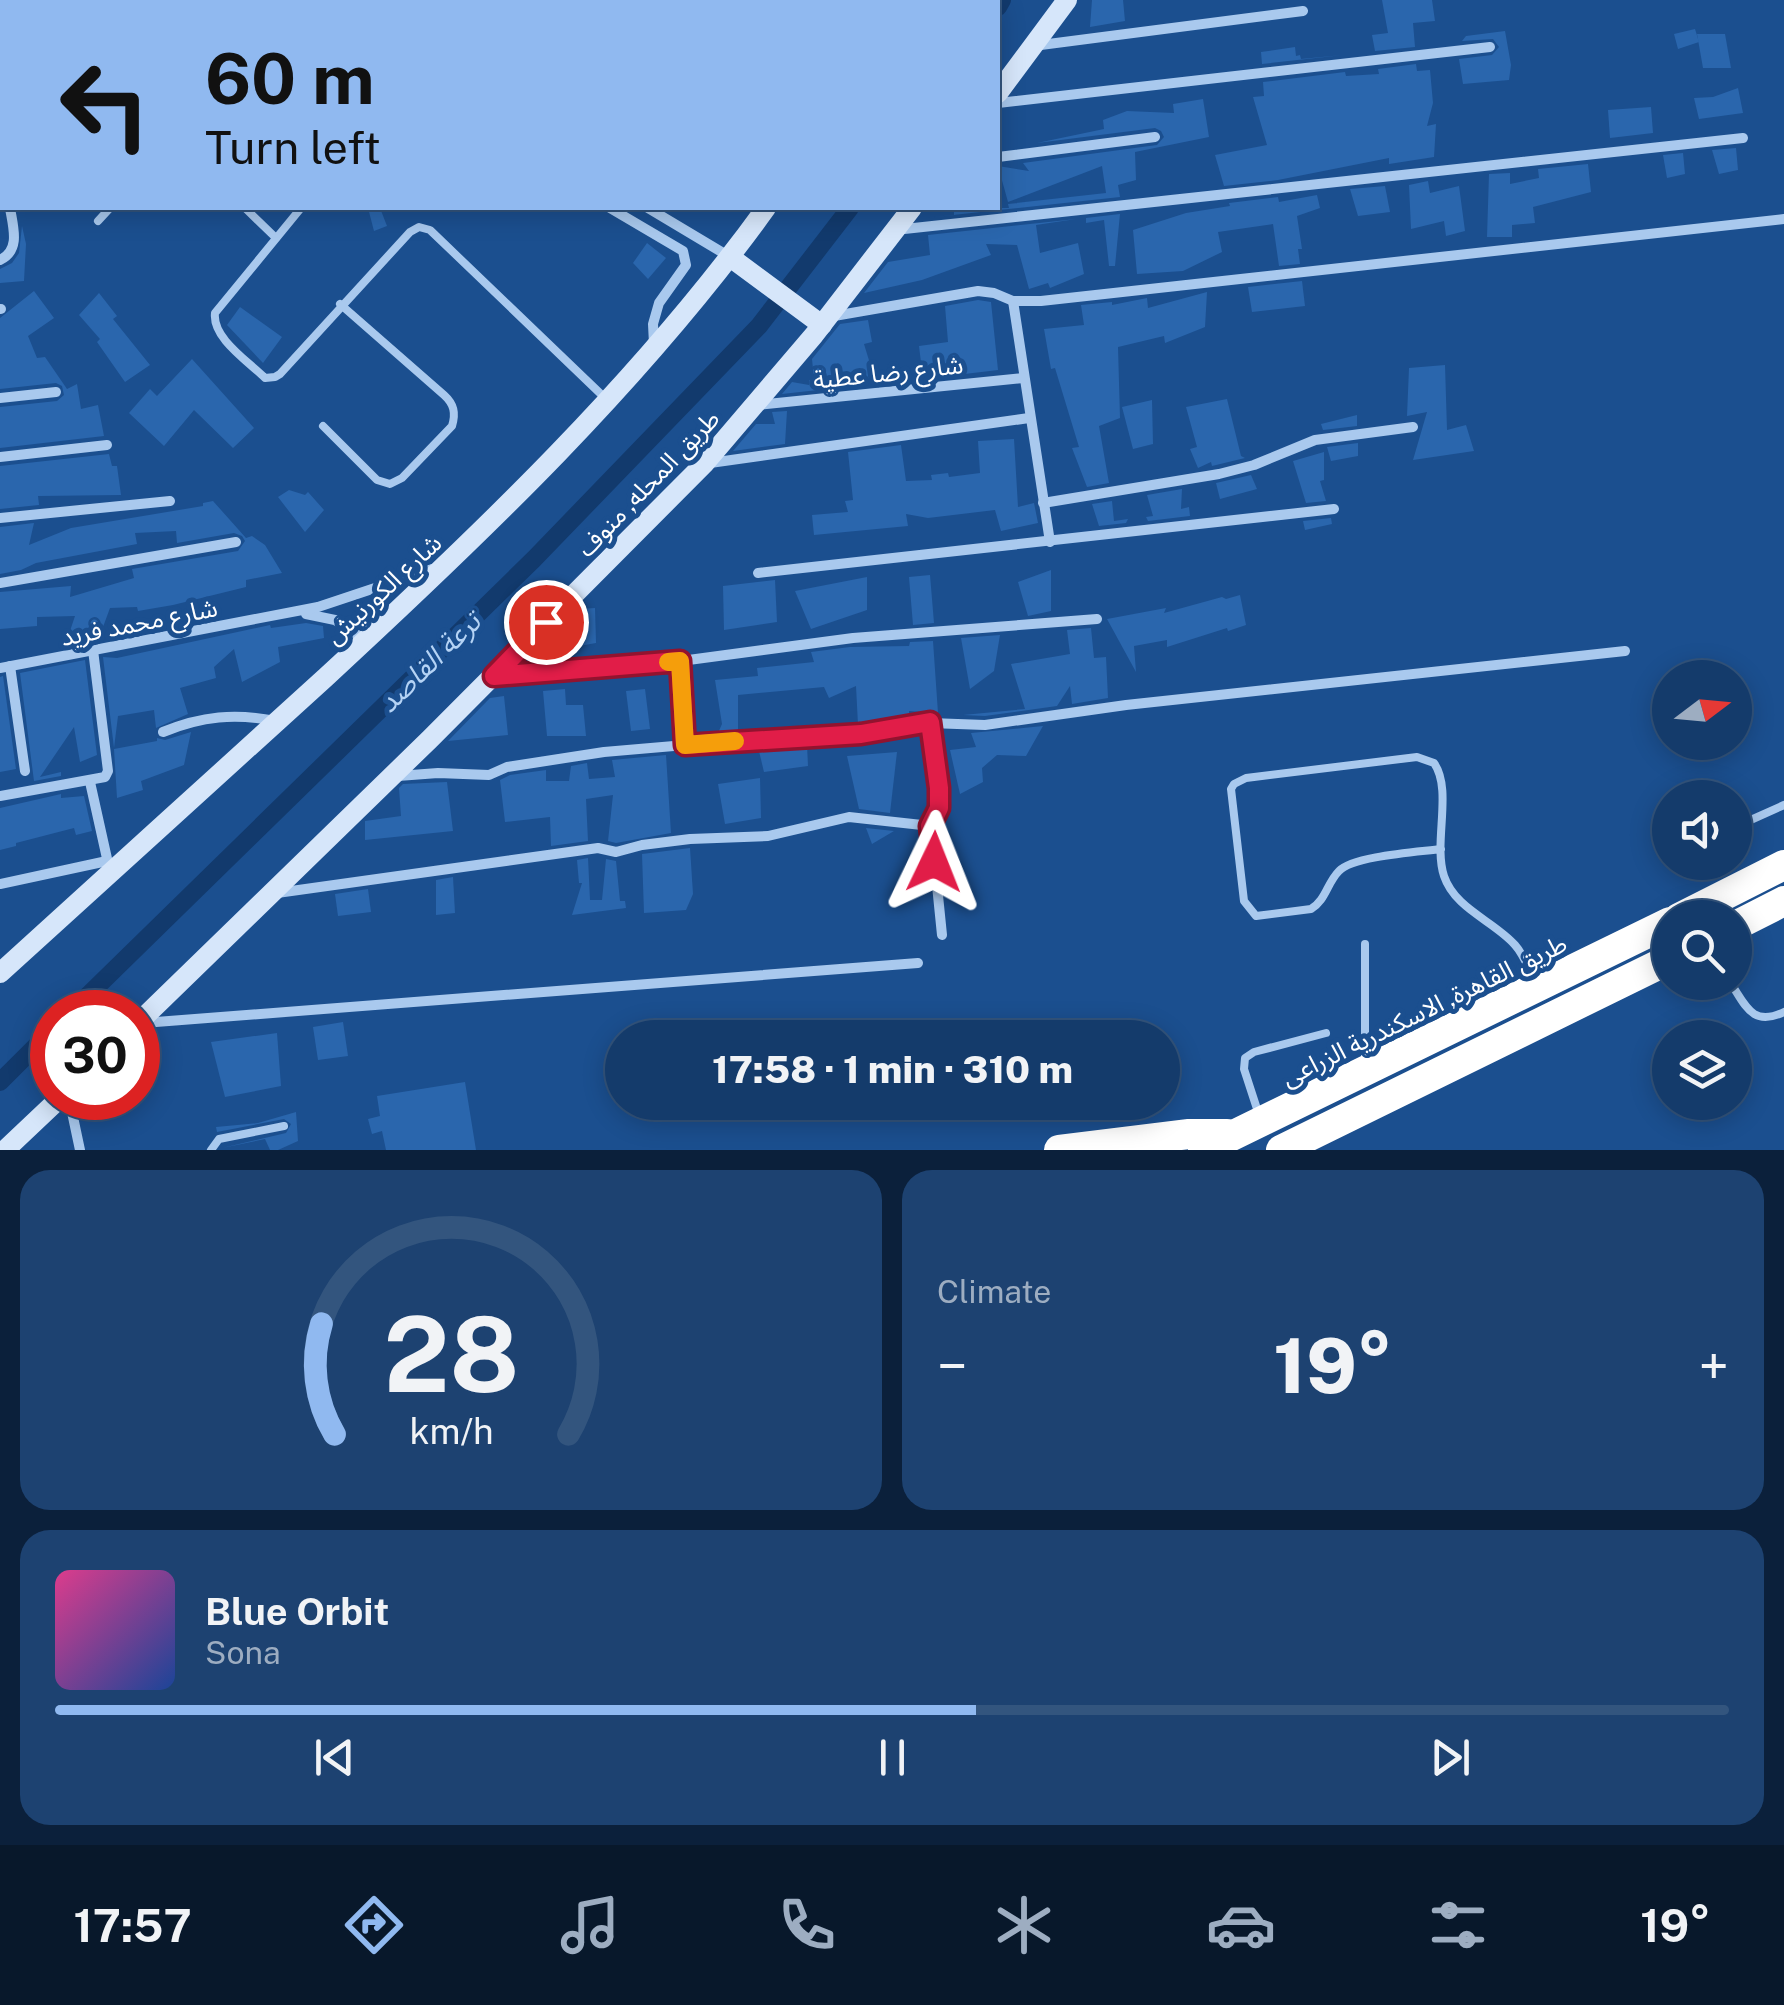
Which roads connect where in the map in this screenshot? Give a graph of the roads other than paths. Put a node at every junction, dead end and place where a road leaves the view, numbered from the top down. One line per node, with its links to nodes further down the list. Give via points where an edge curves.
1 (1067, 0): 3 (main road)
2 (1303, 11): 3 (street)
3 (1032, 46): 5 (main road)
4 (1490, 47): 6 (street)
5 (1000, 90)
6 (1000, 104)
7 (1155, 137): 9 (street)
8 (1743, 138): 20 (street)
9 (1000, 157)
10 (10, 210): 23 (street, via 14,240)
11 (108, 210): 19 (lane)
12 (247, 210): 21 (lane)
13 (299, 210): 21 (lane)
14 (613, 210): 27 (street, via 687,257 654,314)
15 (651, 210): 22 (street)
16 (765, 210): 22 (main road, شارع الكورنيش)
17 (910, 210): 20 (main road, طريق المحله, منوف)
18 (1784, 218): 24 (street)
19 (98, 220)
20 (894, 230): 26 (main road, طريق المحله, منوف)
21 (276, 238): 25 (lane, via 215,313 215,328 265,378 275,378)
22 (730, 257): 26 (main road); 27 (main road, شارع الكورنيش)
23 (0, 260)
24 (1013, 301): 26 (street, via 978,292); 28 (street)
25 (340, 304): 31 (lane, via 414,228 425,228); 34 (lane, via 450,401 454,418 390,484 377,480)
26 (824, 321): 32 (main road, طريق المحله, منوف)
27 (654, 345): 31 (main road, شارع الكورنيش)
28 (1023, 378): 32 (street, شارع رضا عطية); 33 (street)
29 (56, 392): 30 (street)
30 (0, 398)
31 (606, 399): 45 (main road, شارع الكورنيش)
32 (756, 405): 38 (main road, طريق المحله, منوف)
33 (1029, 418): 38 (street); 40 (street)
34 (323, 426)
35 (1413, 427): 40 (street, via 1315,440 1202,478)
36 (107, 444): 37 (street)
37 (0, 457)
38 (704, 464): 55 (main road, طريق المحله, منوف)
39 (170, 501): 42 (street)
40 (1043, 503): 44 (street)
41 (1334, 508): 44 (street)
42 (0, 518)
43 (236, 542): 47 (street)
44 (1050, 542): 46 (street)
45 (447, 563): 48 (street, شارع محمد فريد); 50 (main road, شارع الكورنيش)
46 (758, 573)
47 (0, 582)
48 (284, 614): 50 (street, شارع محمد فريد, via 335,620); 51 (street, شارع محمد فريد)
49 (1097, 619): 53 (street, via 852,638)
50 (366, 640): 56 (main road, شارع الكورنيش)
51 (93, 650): 54 (street, شارع محمد فريد); 62 (street, via 108,771)
52 (1625, 651): 57 (street, via 985,724)
53 (680, 661): 55 (street); 59 (street)
54 (5, 667): 60 (street)
55 (494, 676): 61 (main road, طريق المحله, منوف)
56 (277, 722): 58 (street, via 219,716); 69 (main road, شارع الكورنيش)
57 (930, 722): 59 (street, via 861,734); 66 (street, via 939,788)
58 (163, 732)
59 (685, 745): 61 (street, via 604,752 489,775)
60 (25, 771)
61 (392, 776): 71 (main road, طريق المحله, منوف)
62 (90, 782): 63 (street); 69 (street)
63 (0, 796)
64 (1784, 805): 65 (lane)
65 (1752, 819)
66 (930, 826): 71 (street, via 850,817 768,836 616,852 598,848); 76 (street)
67 (1441, 849): 67 (lane, via 1442,779 1426,758 1246,778 1231,789 1244,901 1256,916 1311,909 1347,865); 81 (lane, via 1450,888 1513,942)
68 (1784, 865): 72 (highway)
69 (108, 868): 70 (street); 80 (main road, شارع الكورنيش)
70 (0, 884)
71 (271, 894): 83 (main road, طريق المحله, منوف)
72 (1715, 900)
73 (1784, 901): 74 (highway)
74 (1752, 917)
75 (1652, 931): 81 (highway, طريق القاهرة, الاسكندرية الزراعى)
76 (942, 935)
77 (1365, 944): 87 (lane)
78 (918, 963): 85 (street)
79 (1652, 967): 97 (highway)
80 (0, 973)
81 (1538, 988): 87 (highway, طريق القاهرة, الاسكندرية الزراعى)
82 (1743, 1000): 84 (lane, via 1767,1019)
83 (160, 1002)
84 (1784, 1012)
85 (160, 1021)
86 (1326, 1033): 91 (lane, via 1245,1058)
87 (1366, 1072): 91 (highway, طريق القاهرة, الاسكندرية الزراعى)
88 (37, 1120): 92 (main road)
89 (74, 1120): 93 (street)
90 (284, 1126): 94 (lane, via 219,1139)
91 (1248, 1128): 95 (highway); 96 (highway, طريق القاهرة, الاسكندرية الزراعى)
92 (6, 1150)
93 (80, 1150)
94 (211, 1150)
95 (1059, 1150)
96 (1203, 1150)
97 (1282, 1150)

